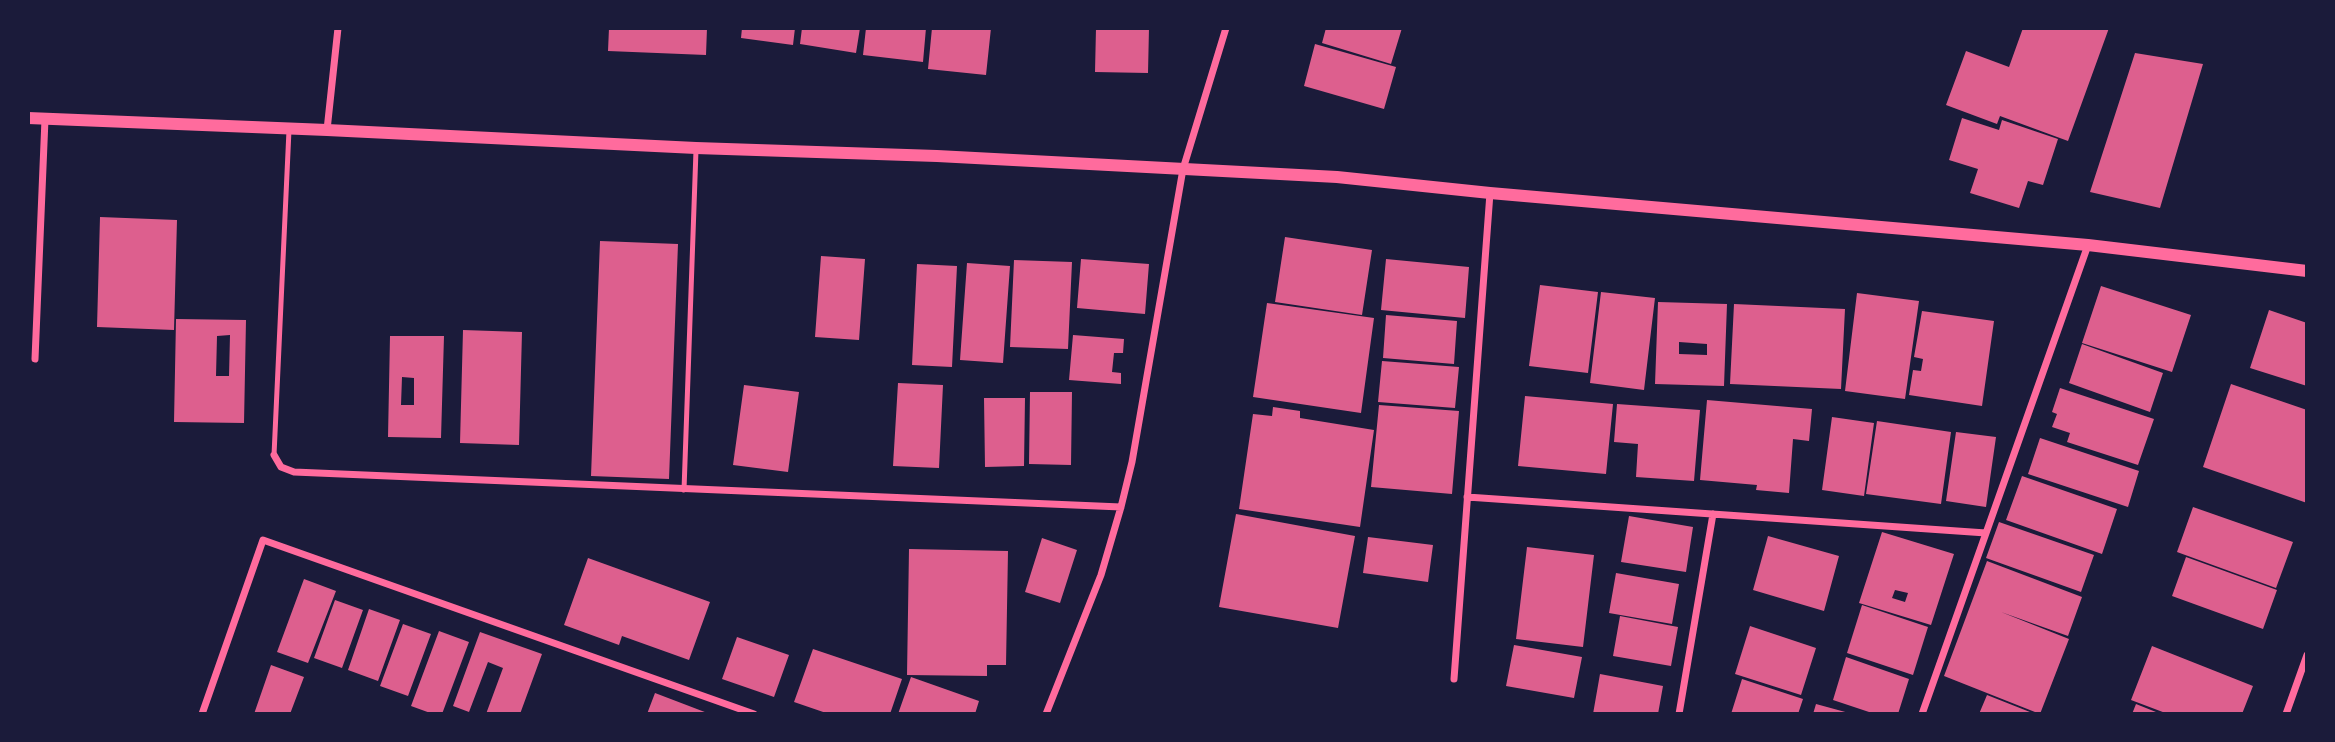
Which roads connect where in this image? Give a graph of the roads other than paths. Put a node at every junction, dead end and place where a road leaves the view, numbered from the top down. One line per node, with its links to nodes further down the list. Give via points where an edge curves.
1 (338, 28): 6 (street)
2 (1226, 28): 8 (street)
3 (28, 118): 4 (street)
4 (45, 119): 5 (street); 12 (street)
5 (289, 129): 6 (street); 13 (lane)
6 (327, 130): 7 (street)
7 (696, 148): 8 (street); 14 (lane)
8 (1183, 169): 9 (street, via 1337,177); 16 (street)
9 (1490, 193): 10 (street); 15 (street)
10 (2088, 245): 11 (street); 18 (street)
11 (2307, 271)
12 (36, 359)
13 (274, 455): 14 (street, via 281,467 294,472)
14 (684, 490): 16 (street)
15 (1467, 497): 17 (street); 20 (street)
16 (1122, 506): 23 (street, via 1101,575)
17 (1713, 514): 18 (street); 24 (street)
18 (1986, 533): 25 (street)
19 (2307, 655): 26 (street)
20 (1454, 679)
21 (202, 714): 22 (street, via 263,540)
22 (754, 714)
23 (1046, 714)
24 (1679, 714)
25 (1922, 714)
26 (2286, 714)

